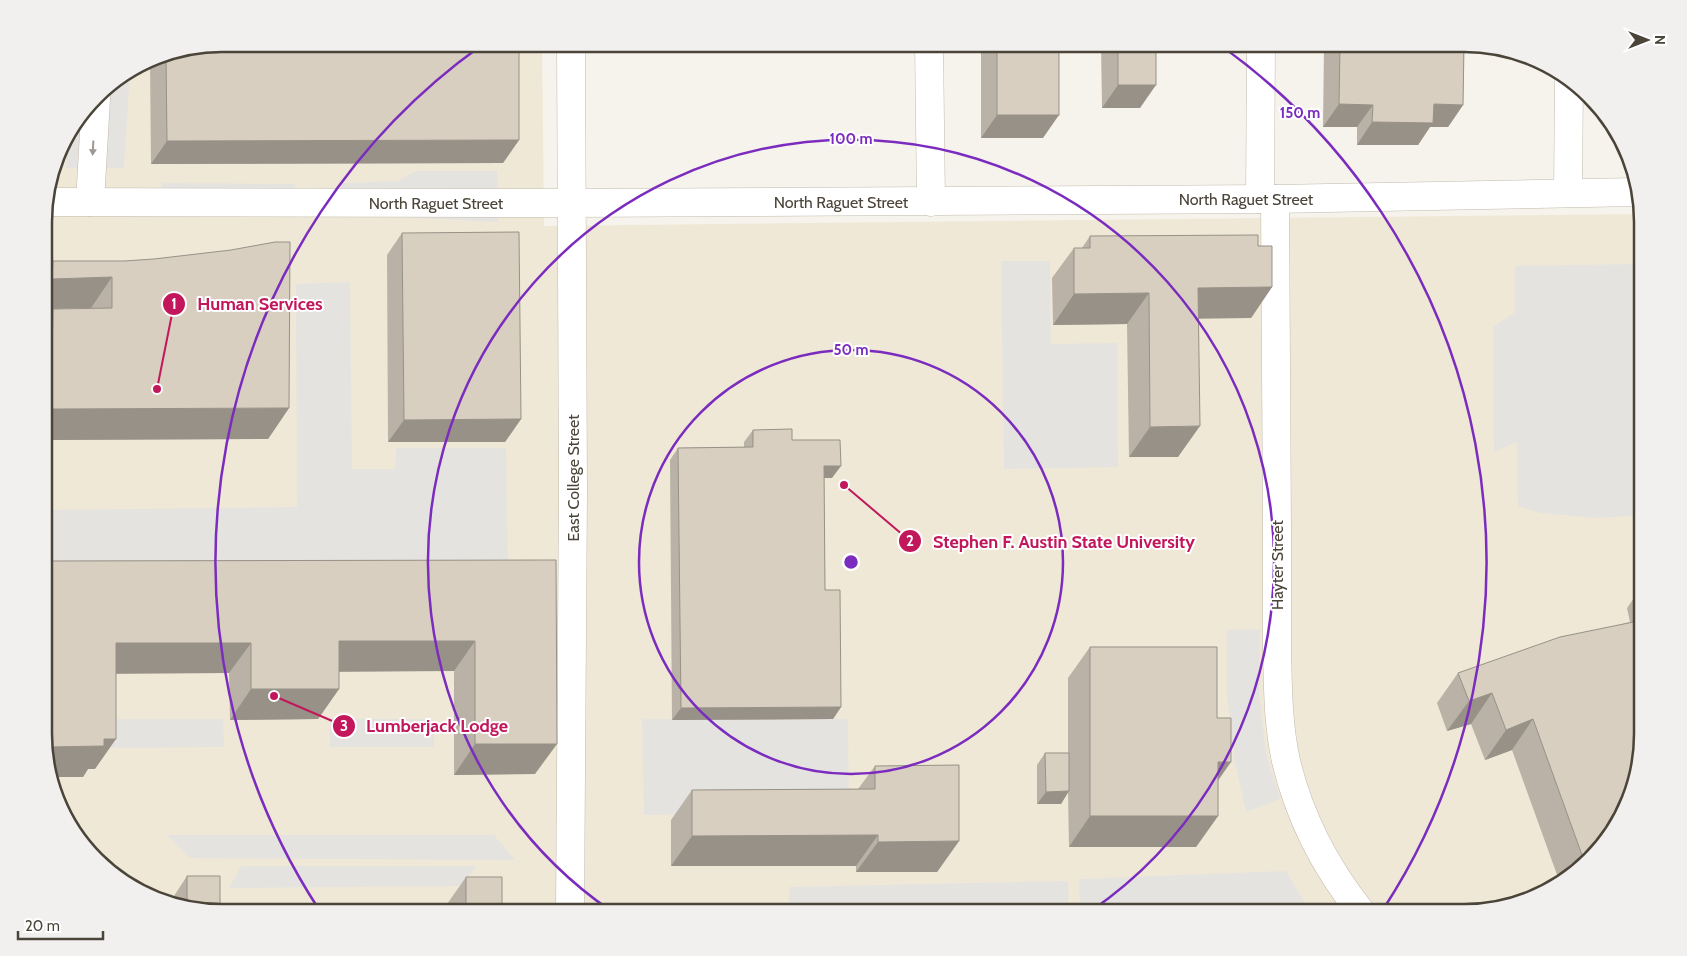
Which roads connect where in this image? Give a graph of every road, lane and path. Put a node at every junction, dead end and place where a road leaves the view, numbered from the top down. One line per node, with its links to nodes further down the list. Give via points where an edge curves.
1 (930, 52): 11 (street)
2 (1261, 52): 8 (street, Hayter Street)
3 (571, 53): 12 (street, East College Street)
4 (1569, 89): 7 (street)
5 (95, 110): 10 (street, one-way to 10)
6 (1631, 192): 7 (street, North Raguet Street)
7 (1568, 193): 8 (street, North Raguet Street)
8 (1268, 199): 11 (street, North Raguet Street); 13 (street, Hayter Street, via 1277,403 1276,590 1280,724 1294,787 1313,835)
9 (54, 202): 10 (street, North Raguet Street)
10 (90, 202): 12 (street, North Raguet Street)
11 (931, 202): 12 (street, North Raguet Street)
12 (573, 203): 14 (street, East College Street)
13 (1354, 903)
14 (570, 904)

